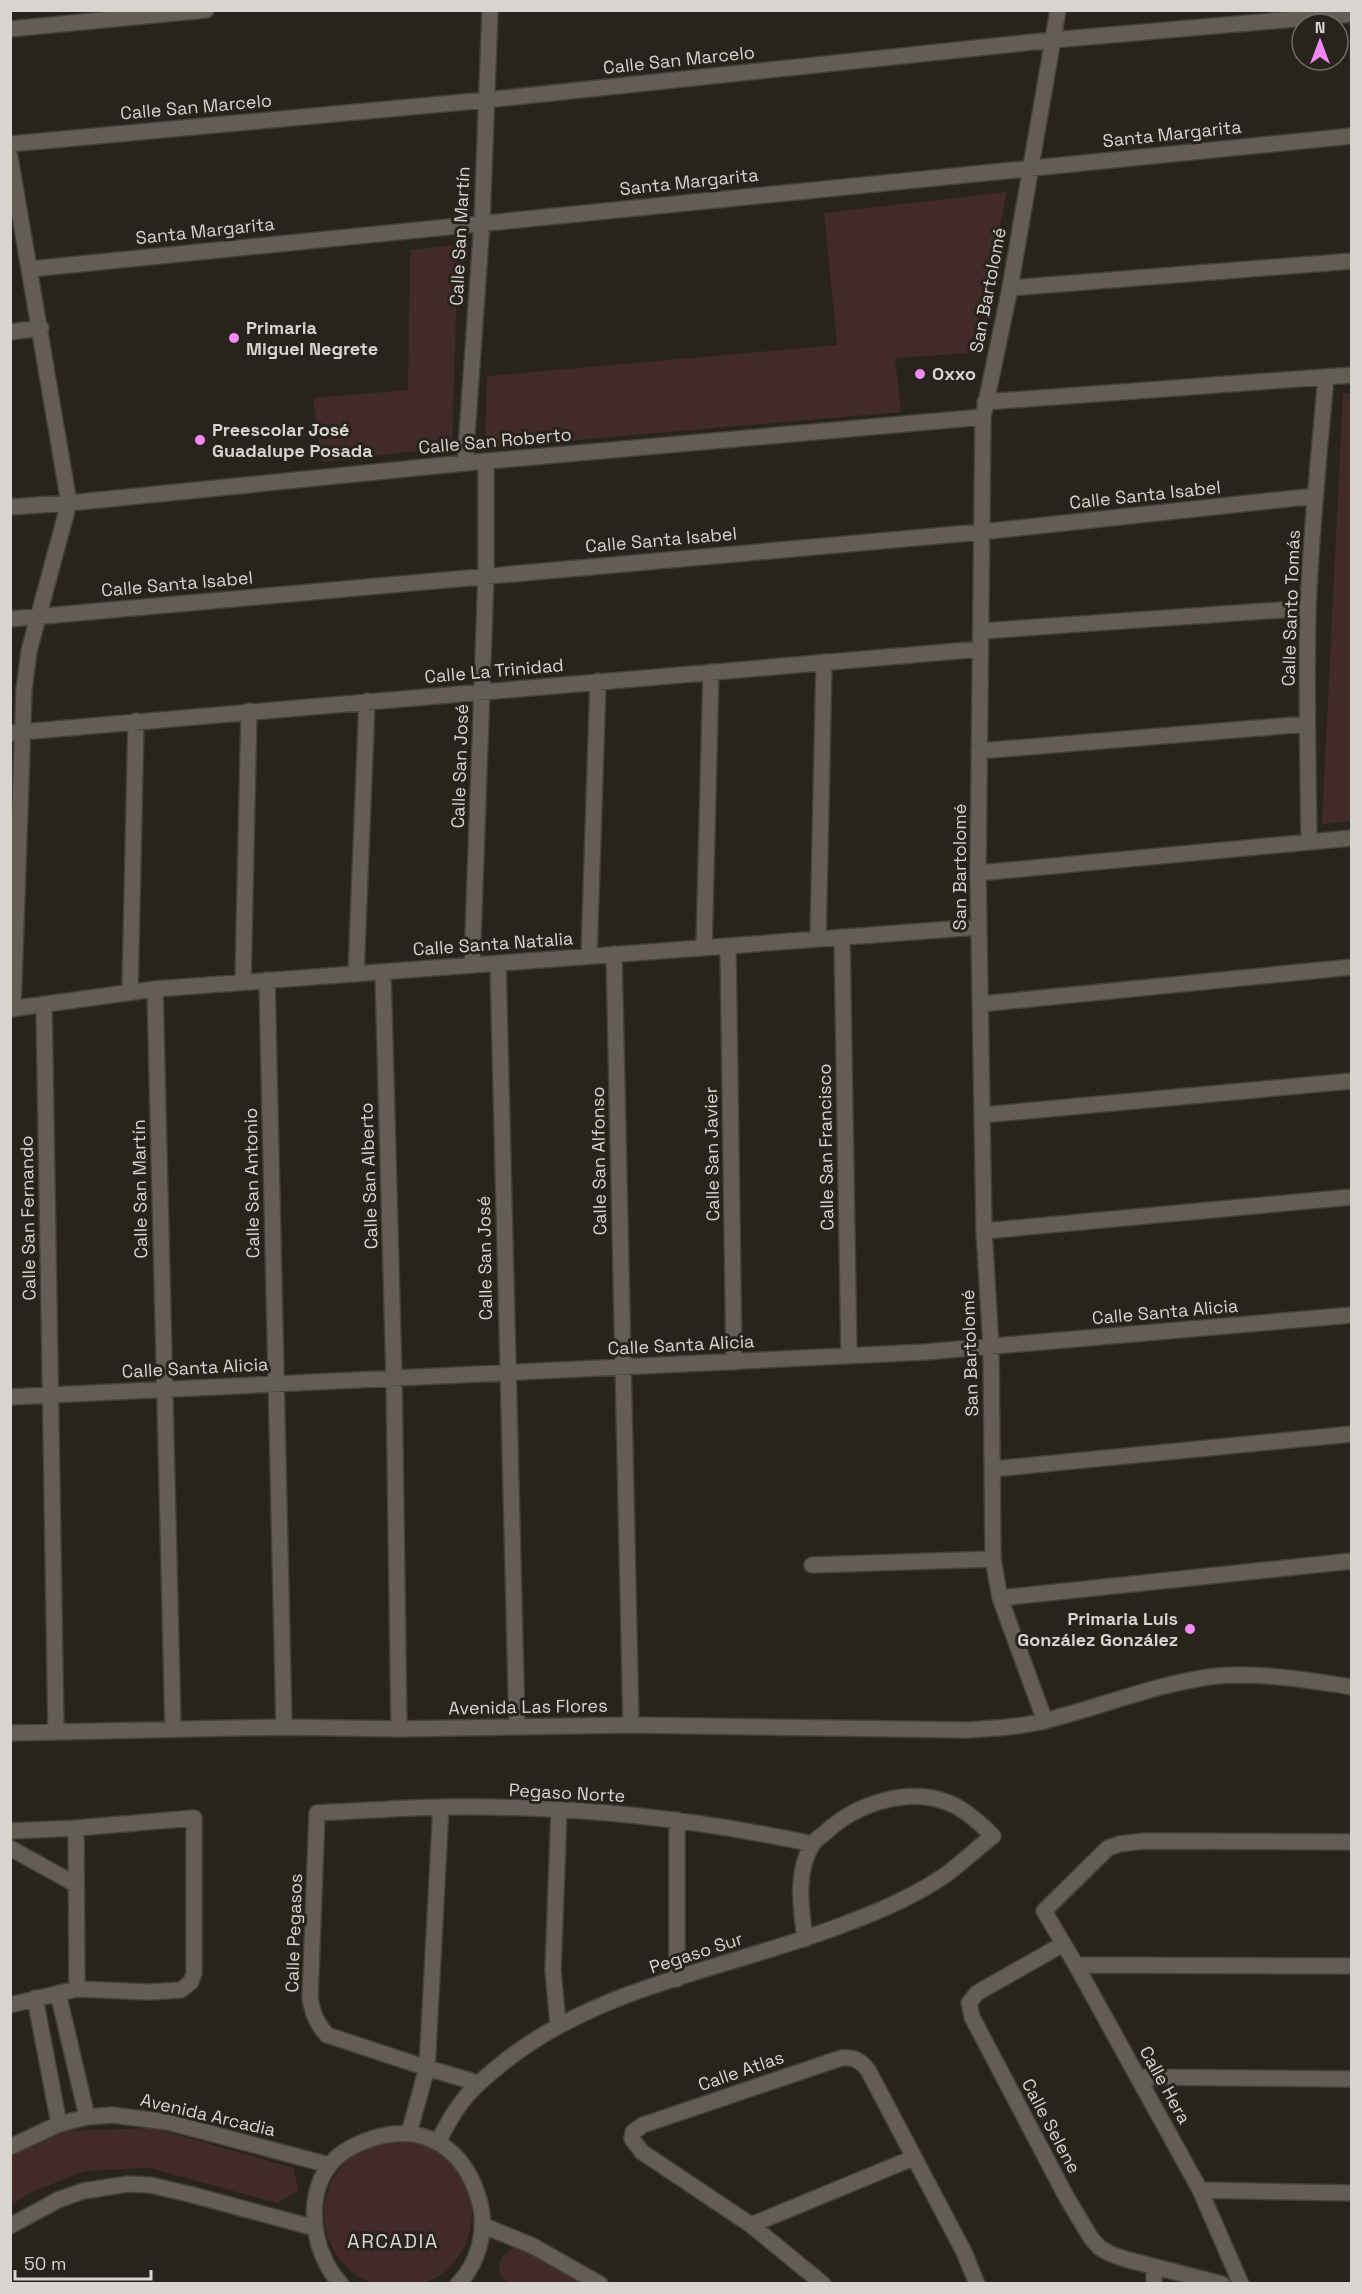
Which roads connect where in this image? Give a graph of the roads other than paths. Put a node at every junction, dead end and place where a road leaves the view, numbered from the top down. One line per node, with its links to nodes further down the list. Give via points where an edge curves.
1 (207, 10): 5 (street)
2 (490, 10): 7 (street, Calle San Martín)
3 (1058, 10): 6 (street, San Bartolomé)
4 (1352, 14): 6 (street, Calle San Marcelo)
5 (10, 29)
6 (1052, 40): 7 (street, Calle San Marcelo); 11 (street, San Bartolomé)
7 (486, 100): 9 (street, Calle San Marcelo); 12 (street, Calle San Martín)
8 (1352, 136): 11 (street, Santa Margarita)
9 (10, 144)
10 (10, 157): 14 (street)
11 (1029, 168): 12 (street, Santa Margarita); 15 (street, San Bartolomé)
12 (482, 222): 14 (street, Santa Margarita); 22 (street, Calle San Martín)
13 (1352, 261): 15 (street)
14 (30, 268): 16 (street)
15 (1010, 288): 20 (street, San Bartolomé)
16 (41, 328): 17 (street); 24 (street)
17 (10, 332)
18 (1352, 375): 19 (street, Calle San Roberto)
19 (1326, 377): 20 (street, Calle San Roberto); 23 (street, Calle Santo Tomás)
20 (984, 409): 21 (street, Calle San Roberto); 26 (street, San Bartolomé)
21 (486, 461): 22 (street, Calle San Roberto); 27 (street, Calle San José)
22 (465, 463): 24 (street, Calle San Roberto)
23 (1315, 496): 26 (street, Calle Santa Isabel); 28 (street, Calle Santo Tomás)
24 (69, 503): 25 (street, Calle San Roberto); 29 (street)
25 (10, 507)
26 (981, 532): 27 (street, Calle Santa Isabel); 31 (street, San Bartolomé)
27 (486, 575): 29 (street, Calle Santa Isabel); 36 (street, Calle San José)
28 (1308, 608): 31 (street); 40 (street, Calle Santo Tomás)
29 (39, 616): 30 (street, Calle Santa Isabel); 41 (street, via 29,651)
30 (10, 619)
31 (981, 631): 32 (street, San Bartolomé)
32 (980, 649): 33 (street, Calle La Trinidad); 42 (street, San Bartolomé)
33 (824, 662): 34 (street, Calle La Trinidad); 48 (street)
34 (711, 672): 35 (street, Calle La Trinidad); 50 (street)
35 (598, 681): 36 (street, Calle La Trinidad); 52 (street)
36 (482, 692): 37 (street, Calle La Trinidad); 54 (street, Calle San José)
37 (367, 701): 38 (street, Calle La Trinidad); 57 (street)
38 (249, 711): 39 (street, Calle La Trinidad); 59 (street)
39 (136, 721): 41 (street, Calle La Trinidad); 61 (street)
40 (1307, 724): 42 (street); 44 (street, Calle Santo Tomás)
41 (16, 733): 64 (street)
42 (980, 751): 45 (street, San Bartolomé)
43 (1352, 838): 44 (street)
44 (1310, 842): 45 (street)
45 (978, 873): 46 (street, San Bartolomé)
46 (979, 927): 47 (street, Calle Santa Natalia); 63 (street, San Bartolomé)
47 (842, 937): 48 (street, Calle Santa Natalia); 71 (street, Calle San Francisco)
48 (818, 939): 49 (street, Calle Santa Natalia)
49 (728, 946): 50 (street, Calle Santa Natalia); 72 (street, Calle San Javier)
50 (704, 948): 51 (street, Calle Santa Natalia)
51 (614, 954): 52 (street, Calle Santa Natalia); 73 (street, Calle San Alfonso)
52 (589, 956): 53 (street, Calle Santa Natalia)
53 (498, 963): 54 (street, Calle Santa Natalia); 74 (street, Calle San José)
54 (472, 965): 56 (street, Calle Santa Natalia)
55 (1352, 967): 63 (street)
56 (383, 972): 57 (street, Calle Santa Natalia); 75 (street, Calle San Alberto)
57 (356, 974): 58 (street, Calle Santa Natalia)
58 (267, 980): 59 (street, Calle Santa Natalia); 76 (street, Calle San Antonio)
59 (243, 982): 60 (street, Calle Santa Natalia)
60 (155, 989): 61 (street, Calle Santa Natalia); 77 (street, Calle San Martín)
61 (130, 991): 62 (street, Calle Santa Natalia)
62 (44, 1004): 64 (street, Calle Santa Natalia); 78 (street, Calle San Fernando)
63 (980, 1004): 66 (street, San Bartolomé)
64 (12, 1009)
65 (1352, 1081): 66 (street)
66 (982, 1115): 68 (street, San Bartolomé)
67 (1352, 1197): 68 (street)
68 (984, 1231): 70 (street, San Bartolomé)
69 (1352, 1315): 70 (street, Calle Santa Alicia)
70 (991, 1347): 71 (street, Calle Santa Alicia); 81 (street, San Bartolomé)
71 (849, 1356): 72 (street, Calle Santa Alicia)
72 (734, 1362): 73 (street, Calle Santa Alicia)
73 (623, 1367): 74 (street, Calle Santa Alicia); 88 (street, Calle San Alfonso)
74 (507, 1373): 75 (street, Calle Santa Alicia); 90 (street, Calle San José)
75 (394, 1378): 76 (street, Calle Santa Alicia); 92 (street, Calle San Alberto)
76 (277, 1384): 77 (street, Calle Santa Alicia); 89 (street, Calle San Antonio)
77 (164, 1389): 78 (street, Calle Santa Alicia); 91 (street, Calle San Martín)
78 (51, 1395): 79 (street, Calle Santa Alicia); 93 (street, Calle San Fernando)
79 (10, 1396)
80 (1352, 1434): 81 (street)
81 (993, 1469): 82 (street, San Bartolomé)
82 (993, 1559): 84 (street); 85 (street, San Bartolomé)
83 (1352, 1561): 85 (street)
84 (812, 1565)
85 (1000, 1598): 87 (street, San Bartolomé)
86 (1352, 1687): 87 (street, Avenida Las Flores, via 1215,1676)
87 (1046, 1721): 88 (street, Avenida Las Flores, via 967,1730)
88 (631, 1725): 90 (street, Avenida Las Flores)
89 (284, 1727): 91 (street, Avenida Las Flores); 92 (street, Avenida Las Flores)
90 (517, 1727): 92 (street, Avenida Las Flores)
91 (173, 1729): 93 (street, Avenida Las Flores)
92 (399, 1729)
93 (56, 1732): 94 (street, Avenida Las Flores)
94 (10, 1733)
95 (441, 1807): 96 (street, Pegaso Norte); 97 (street, Pegaso Norte); 115 (street)
96 (559, 1810): 98 (street, Pegaso Norte); 114 (street, via 553,1970)
97 (317, 1813): 115 (street, Calle Pegasos, via 310,1999 315,2017 327,2035)
98 (677, 1820): 102 (street, Pegaso Norte); 109 (street)
99 (76, 1828): 100 (street); 104 (street); 110 (street, via 194,1818 191,1982 181,1990 150,1992)
100 (10, 1830)
101 (1352, 1842): 106 (street, Calle Hera, via 1119,1844 1098,1856 1044,1911)
102 (813, 1844): 105 (street, via 800,1888); 105 (street, Pegaso Sur, via 856,1810 905,1798 950,1803 993,1836 943,1876 884,1908)
103 (10, 1848): 104 (street)
104 (75, 1884): 110 (street)
105 (805, 1939): 109 (street, Pegaso Sur)
106 (1063, 1944): 107 (street, Calle Hera); 132 (street, Calle Selene, via 977,1994 971,1999 972,2017 1091,2238 1111,2254)
107 (1076, 1965): 108 (street); 116 (street, Calle Hera)
108 (1352, 1965)
109 (677, 1979): 114 (street, Pegaso Sur)
110 (77, 1989): 111 (street)
111 (58, 1993): 112 (street); 119 (street)
112 (35, 1998): 113 (street); 120 (street)
113 (11, 2004)
114 (558, 2025): 118 (street, Pegaso Sur)
115 (427, 2068): 118 (street, Calle Pegasos); 121 (street)
116 (1138, 2077): 117 (street); 126 (street, Calle Hera)
117 (1352, 2079)
118 (478, 2083): 122 (street, Pegaso Sur, via 449,2120)
119 (87, 2117): 120 (street, Avenida Arcadia); 125 (street, Avenida Arcadia, via 112,2115 168,2122)
120 (58, 2124): 123 (street, Avenida Arcadia)
121 (409, 2133): 122 (street); 125 (street, via 384,2135 360,2143)
122 (438, 2142): 128 (street, via 466,2168 477,2190)
123 (10, 2147)
124 (913, 2158): 129 (street); 129 (street, Calle Atlas, via 868,2070 850,2057 745,2089 633,2132 632,2139 642,2152); 138 (street, Calle Atlas)
125 (329, 2165): 131 (street, via 318,2193)
126 (1200, 2190): 127 (street); 141 (street, Calle Hera)
127 (1352, 2193)
128 (482, 2225): 135 (street, via 474,2263); 136 (street, via 533,2246)
129 (751, 2225): 137 (street, Calle Atlas)
130 (10, 2226): 131 (street, via 83,2191 150,2184)
131 (315, 2228): 134 (street, via 326,2265)
132 (1154, 2267): 133 (street, Calle Selene); 139 (street)
133 (1187, 2279): 140 (street, Calle Selene)
134 (341, 2283)
135 (461, 2283)
136 (600, 2283)
137 (823, 2283)
138 (977, 2283)
139 (1154, 2283)
140 (1222, 2283)
141 (1241, 2283)

